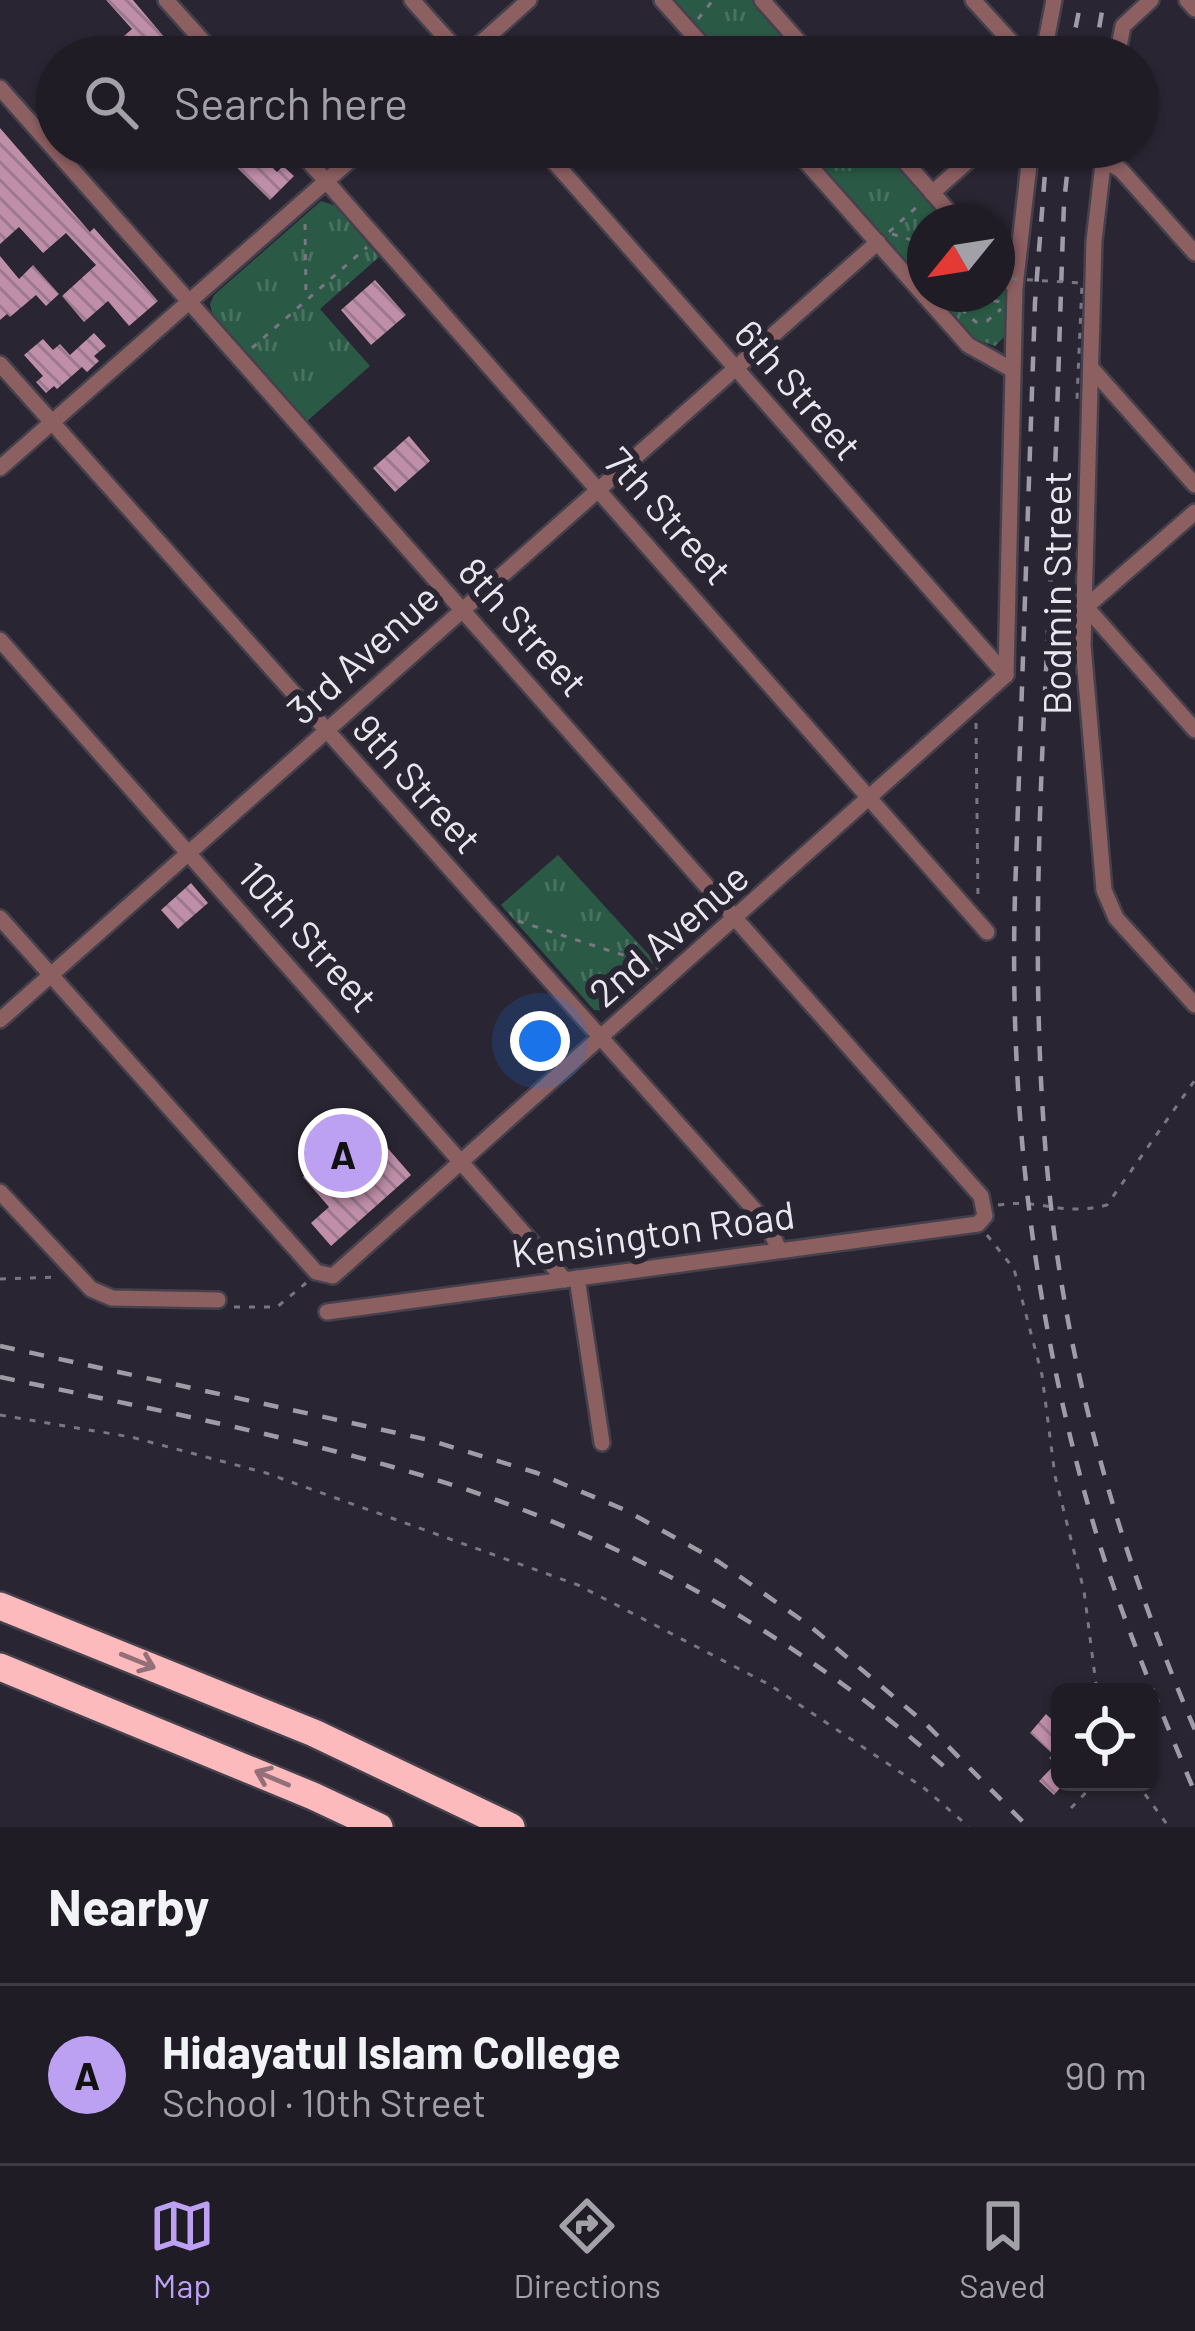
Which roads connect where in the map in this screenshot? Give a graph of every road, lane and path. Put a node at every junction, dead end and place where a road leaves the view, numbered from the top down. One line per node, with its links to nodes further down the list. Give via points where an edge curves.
1 (166, 0): 13 (street)
2 (412, 0): 14 (street)
3 (530, 0): 15 (street)
4 (662, 0): 12 (street)
5 (713, 0): 12 (path)
6 (762, 0): 17 (street)
7 (974, 0): 18 (street)
8 (1054, 0): 19 (street)
9 (1150, 0): 20 (street)
10 (1187, 0): 11 (street)
11 (1195, 9)
12 (688, 29): 16 (street)
13 (198, 36)
14 (445, 36)
15 (488, 36)
16 (694, 36)
17 (794, 36)
18 (1006, 36)
19 (1047, 36)
20 (1121, 36)
21 (0, 88): 22 (street, 8th Street)
22 (36, 129)
23 (71, 168): 46 (street, 8th Street)
24 (315, 168): 33 (street, 7th Street)
25 (342, 168): 33 (street)
26 (560, 168): 52 (street, 6th Street)
27 (812, 168): 41 (street)
28 (910, 168): 34 (street)
29 (960, 168): 34 (street)
30 (1028, 168): 44 (street)
31 (1102, 168): 54 (street, Bodmin Street)
32 (1119, 168): 42 (street)
33 (327, 182): 37 (street); 39 (street, 7th Street)
34 (932, 193): 35 (path); 36 (street)
35 (920, 204)
36 (942, 204)
37 (296, 208): 45 (path, via 305,219); 46 (street)
38 (907, 216): 40 (path, via 888,233)
39 (377, 238): 45 (path); 59 (street, 7th Street)
40 (907, 239)
41 (878, 242): 52 (street, 3rd Avenue); 53 (street, via 968,345)
42 (1195, 253)
43 (1015, 279): 55 (path, bridge, via 1082,283)
44 (1015, 287)
45 (306, 300): 50 (path)
46 (190, 302): 50 (street, 8th Street); 56 (street)
47 (964, 312): 48 (path, bridge, via 976,322)
48 (998, 312)
49 (1014, 312): 53 (street)
50 (240, 358): 62 (street, 8th Street)
51 (0, 364): 56 (street, 9th Street)
52 (734, 368): 59 (street, 3rd Avenue); 64 (street, 6th Street)
53 (1011, 369): 64 (street)
54 (1092, 369): 58 (street); 61 (street, Bodmin Street)
55 (1077, 399)
56 (51, 422): 57 (street); 67 (street, 9th Street)
57 (0, 468)
58 (1195, 485)
59 (599, 489): 62 (street, 3rd Avenue); 68 (street, 7th Street)
60 (1195, 512): 61 (street)
61 (1086, 608): 66 (street); 76 (street, Bodmin Street, via 1106,900)
62 (463, 609): 67 (street, 3rd Avenue); 72 (street, 8th Street)
63 (0, 640): 69 (street, 10th Street)
64 (1006, 675): 65 (street, 2nd Avenue)
65 (975, 703): 68 (street, 2nd Avenue); 73 (path)
66 (1195, 730)
67 (326, 731): 69 (street, 3rd Avenue); 70 (street, 9th Street)
68 (873, 798): 72 (street, 2nd Avenue); 73 (street, 7th Street)
69 (188, 853): 75 (street, 3rd Avenue); 80 (street, 10th Street)
70 (484, 910): 74 (path); 78 (street, 9th Street)
71 (0, 918): 75 (street)
72 (738, 919): 74 (street, 2nd Avenue); 82 (street, 8th Street, via 981,1196)
73 (983, 927)
74 (676, 973): 78 (street, 2nd Avenue)
75 (51, 975): 77 (street, 3rd Avenue); 85 (street)
76 (1195, 1005)
77 (0, 1020)
78 (600, 1040): 80 (street, 2nd Avenue); 83 (street, 9th Street, via 768,1225)
79 (1195, 1080): 82 (path, via 1107,1205 1052,1211 1026,1200)
80 (464, 1162): 85 (street, 2nd Avenue, via 338,1273); 87 (street, 10th Street)
81 (0, 1192): 88 (street, via 91,1289 112,1298)
82 (983, 1216): 83 (street, Kensington Road); 94 (path, via 1014,1268 1042,1375)
83 (779, 1250): 87 (street, Kensington Road)
84 (57, 1277): 86 (path)
85 (313, 1277): 88 (path, via 274,1307)
86 (0, 1279)
87 (571, 1279): 89 (street, Kensington Road); 91 (street)
88 (220, 1304)
89 (326, 1312)
90 (0, 1415): 100 (path, via 131,1437 266,1473 578,1585 770,1684 924,1787)
91 (602, 1443)
92 (0, 1606): 99 (highway, one-way to 99, via 314,1733)
93 (0, 1667): 98 (highway, one-way to 93)
94 (1096, 1683)
95 (1088, 1791): 97 (path)
96 (1143, 1791): 101 (path)
97 (1072, 1808)
98 (379, 1827)
99 (511, 1827)
100 (969, 1827)
101 (1169, 1827)

